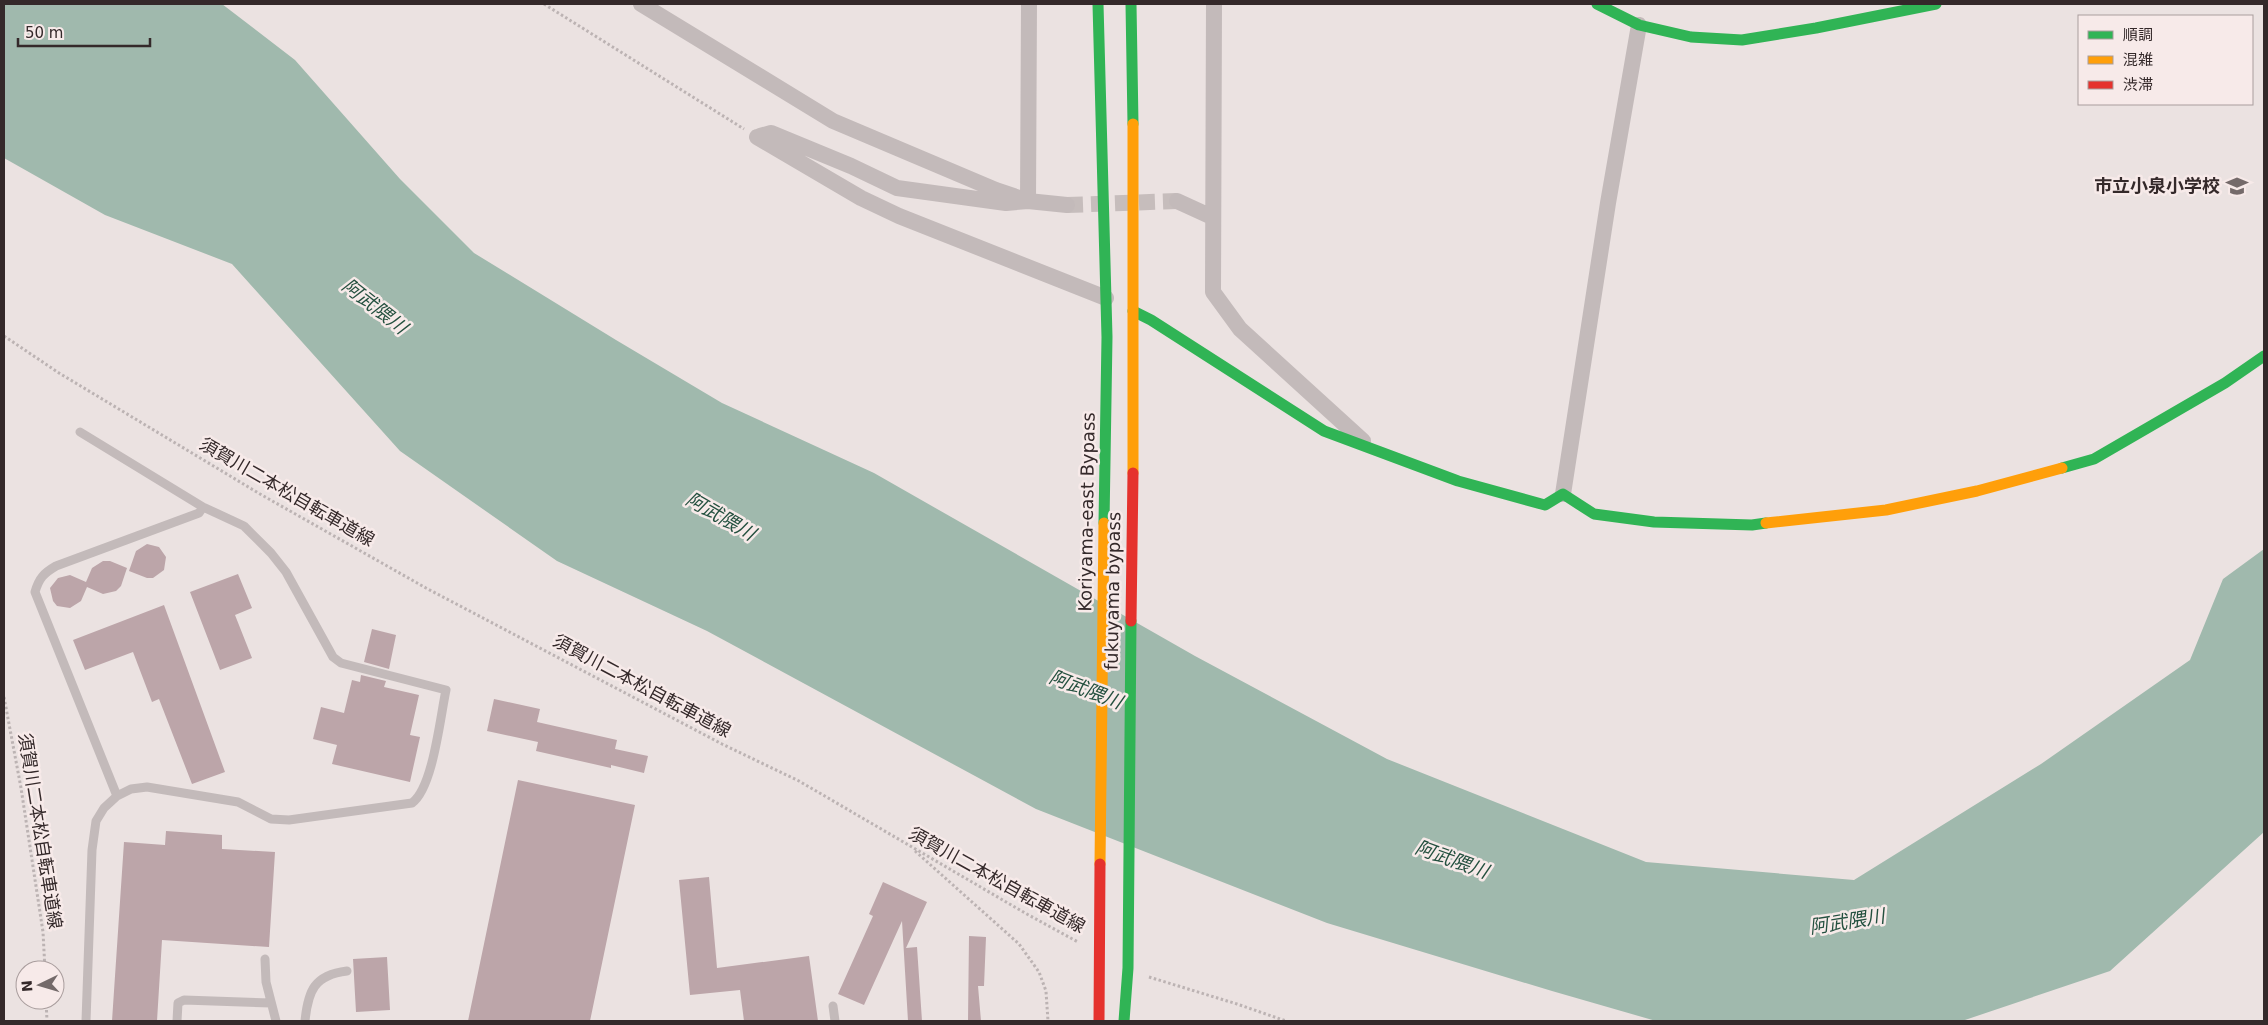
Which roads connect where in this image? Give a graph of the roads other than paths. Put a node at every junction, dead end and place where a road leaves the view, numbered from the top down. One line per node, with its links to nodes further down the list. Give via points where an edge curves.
1 (641, 4): 9 (street, via 833,121)
2 (1029, 4): 9 (street)
3 (1098, 4): 13 (main road, Koriyama-east Bypass)
4 (1131, 4): 14 (main road)
5 (1214, 4): 12 (street)
6 (1597, 4): 8 (main road)
7 (1936, 4): 8 (main road, via 1742,40 1691,37)
8 (1639, 25): 18 (street)
9 (1028, 201): 11 (street); 13 (street, via 1006,203 897,188 771,134 757,137 891,213)
10 (1177, 201): 12 (street)
11 (1067, 205)
12 (1212, 217): 17 (street, via 1213,292 1240,329)
13 (1106, 298): 30 (main road, Koriyama-east Bypass)
14 (1133, 311): 17 (main road, via 1324,431); 31 (main road, fukuyama bypass, via 1128,968)
15 (2264, 356): 18 (main road, via 2225,383 2094,459 1977,491 1886,510 1752,525 1654,522 1594,514)
16 (80, 432): 19 (lane)
17 (1372, 449): 18 (main road, via 1458,481 1545,505)
18 (1563, 494)
19 (203, 507): 20 (lane, via 199,513 56,566 38,580 35,592); 20 (lane, via 244,526 271,553 286,572 333,657 341,663 446,690 428,779 418,799 412,803 289,820 271,819 238,802 147,787 131,789)
20 (117, 796): 25 (lane, via 96,821 90,886)
21 (265, 959): 23 (lane)
22 (347, 972): 28 (lane, via 323,977 315,984)
23 (271, 1002): 26 (lane, via 184,1000 178,1003); 27 (lane)
24 (833, 1006): 29 (lane)
25 (86, 1021)
26 (177, 1021)
27 (276, 1021)
28 (305, 1021)
29 (835, 1021)
30 (1099, 1021)
31 (1124, 1021)

